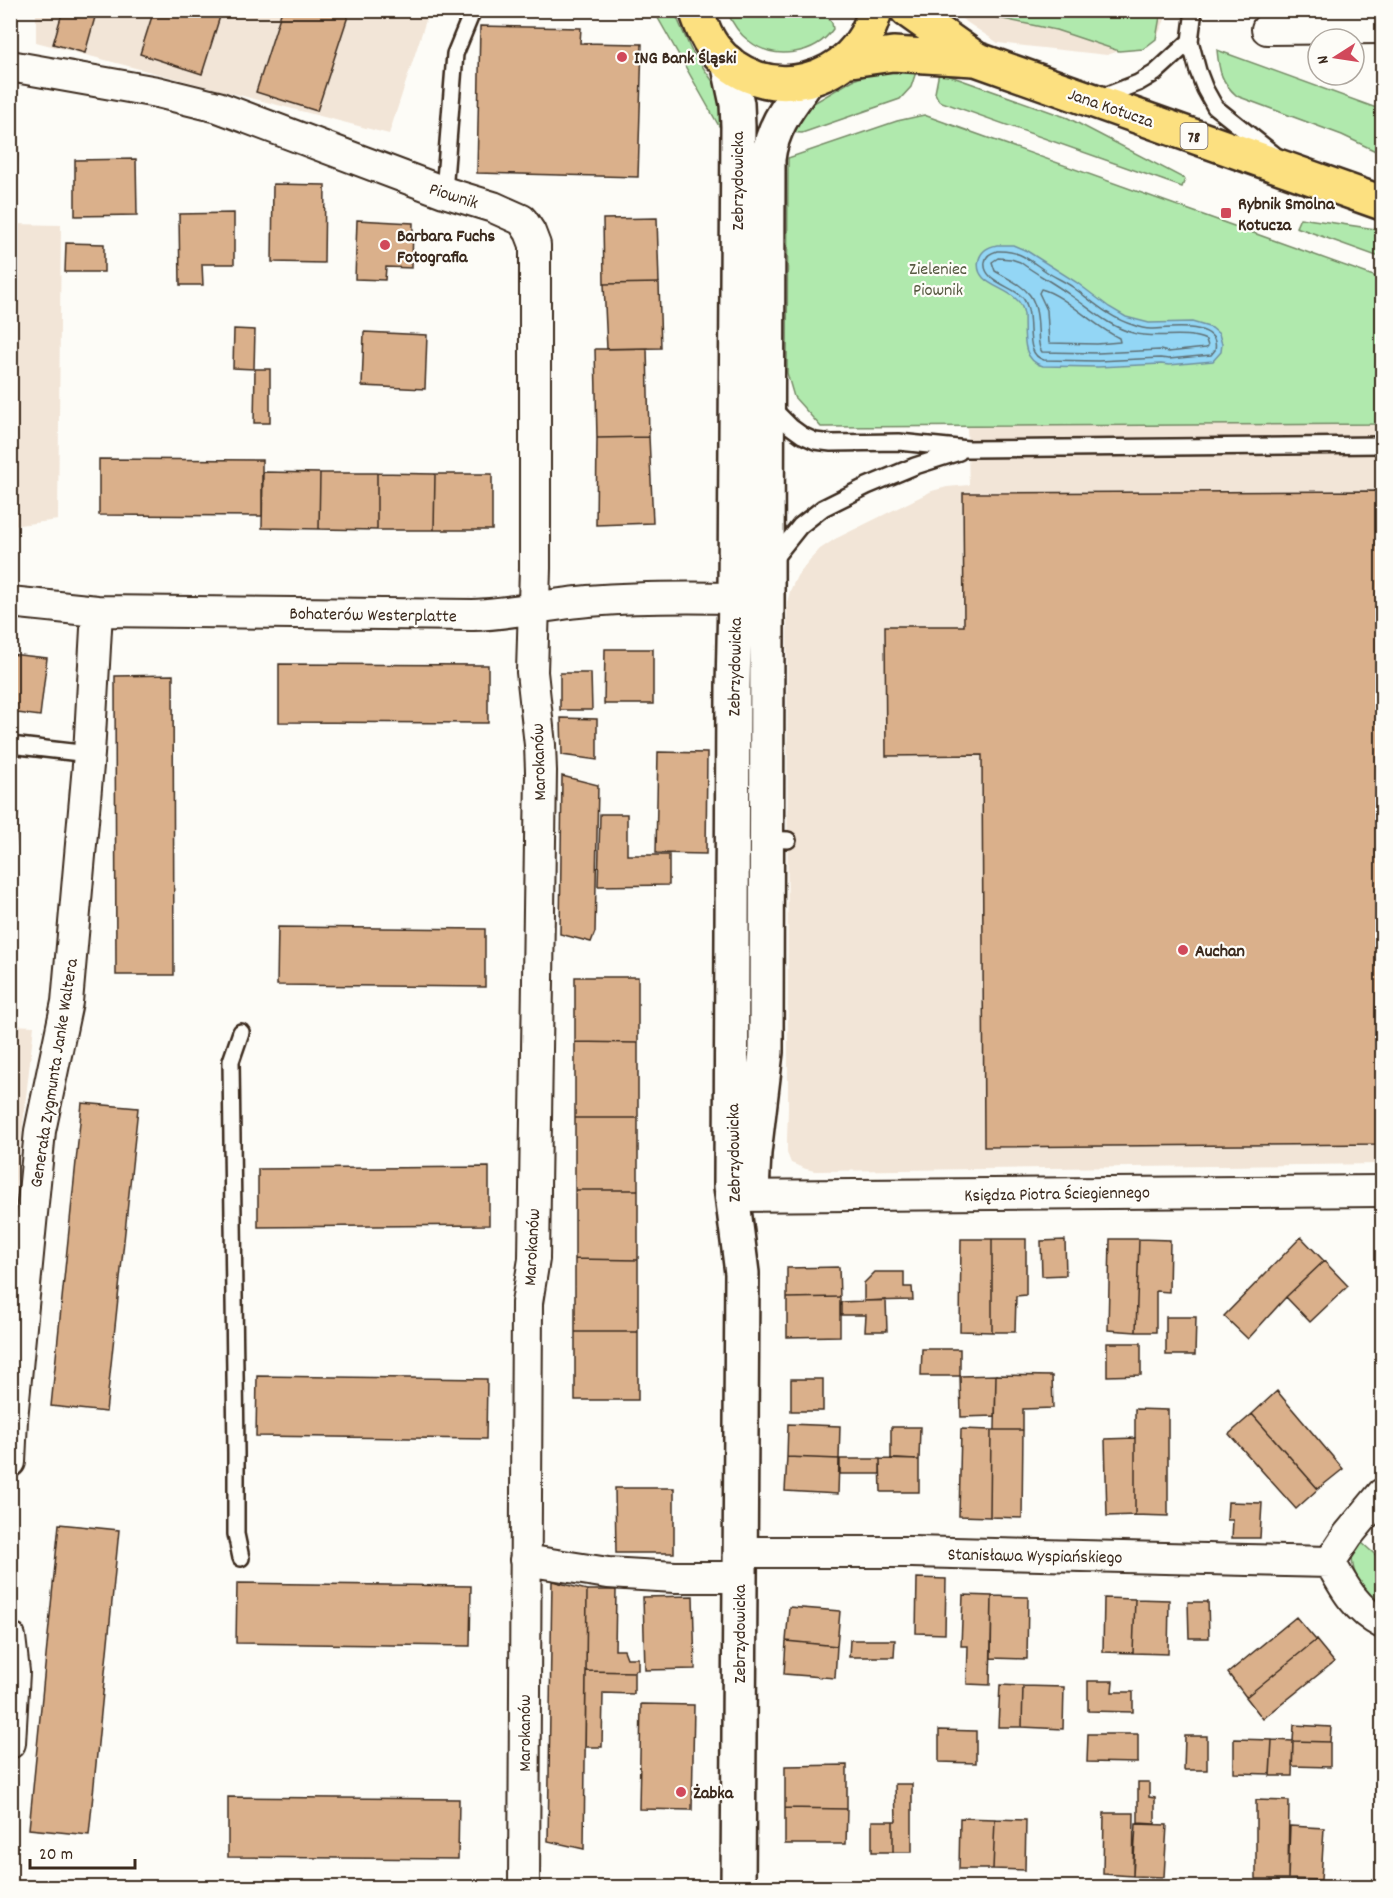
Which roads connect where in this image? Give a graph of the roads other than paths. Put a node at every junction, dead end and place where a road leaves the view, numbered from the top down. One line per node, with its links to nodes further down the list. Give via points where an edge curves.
1 (473, 10): 16 (lane, via 455,54)
2 (696, 10): 11 (main road, 78, via 708,39)
3 (875, 10): 10 (main road, 78, via 864,38)
4 (907, 10): 9 (main road, Jana Kotucza / 78)
5 (1194, 10): 8 (lane)
6 (1383, 28): 7 (street)
7 (1267, 29)
8 (1190, 41): 14 (lane, via 1155,73); 15 (lane, via 1201,80 1215,107)
9 (976, 59): 10 (main road, Jana Kotucza / 78, via 893,54); 14 (main road, Jana Kotucza / 78)
10 (844, 61): 13 (main road, 78)
11 (728, 62): 13 (main road, 78, via 744,74 768,81); 22 (street, Zebrzydowicka, via 738,126)
12 (10, 66): 16 (street, Piownik, via 218,107)
13 (808, 80): 18 (street, Zebrzydowicka, via 777,125 769,148)
14 (1093, 100): 15 (main road, Jana Kotucza / 78)
15 (1295, 172): 17 (main road, Jana Kotucza / 78)
16 (444, 192): 24 (street, Piownik, via 522,220 536,245)
17 (1383, 202)
18 (767, 403): 20 (lane, via 791,427 815,441 899,442); 21 (street, Zebrzydowicka)
19 (1383, 446): 20 (lane)
20 (968, 449): 21 (lane, via 915,466 823,508 794,533)
21 (766, 568): 28 (street, Zebrzydowicka)
22 (735, 598): 24 (street, Bohaterów Westerplatte, via 588,601); 29 (street, Zebrzydowicka)
23 (10, 603): 25 (street, Bohaterów Westerplatte)
24 (534, 608): 25 (street, Bohaterów Westerplatte, via 491,615); 36 (street, Marokanów, via 532,672 541,771 534,1259 527,1303)
25 (96, 611): 27 (street, Generała Zygmunta Janke Waltera)
26 (10, 745): 27 (lane)
27 (89, 754): 33 (street, Generała Zygmunta Janke Waltera, via 67,1002 40,1131)
28 (777, 839): 29 (lane); 32 (street, Zebrzydowicka, via 766,1052 754,1153)
29 (732, 840): 32 (street, Zebrzydowicka)
30 (241, 1032): 35 (lane, via 231,1061 236,1534)
31 (1383, 1191): 32 (street, Księdza Piotra Ściegiennego)
32 (742, 1196): 38 (street, Zebrzydowicka)
33 (10, 1462)
34 (1383, 1494): 37 (street)
35 (241, 1558)
36 (525, 1560): 38 (street, Stanisława Wyspiańskiego, via 608,1573 675,1577); 42 (street, Marokanów)
37 (1330, 1562): 38 (street, Stanisława Wyspiańskiego, via 924,1553); 39 (street, via 1347,1594)
38 (740, 1565): 43 (street, Zebrzydowicka)
39 (1383, 1623)
40 (10, 1637): 41 (street, via 14,1672)
41 (10, 1743)
42 (524, 1887)
43 (738, 1887)

